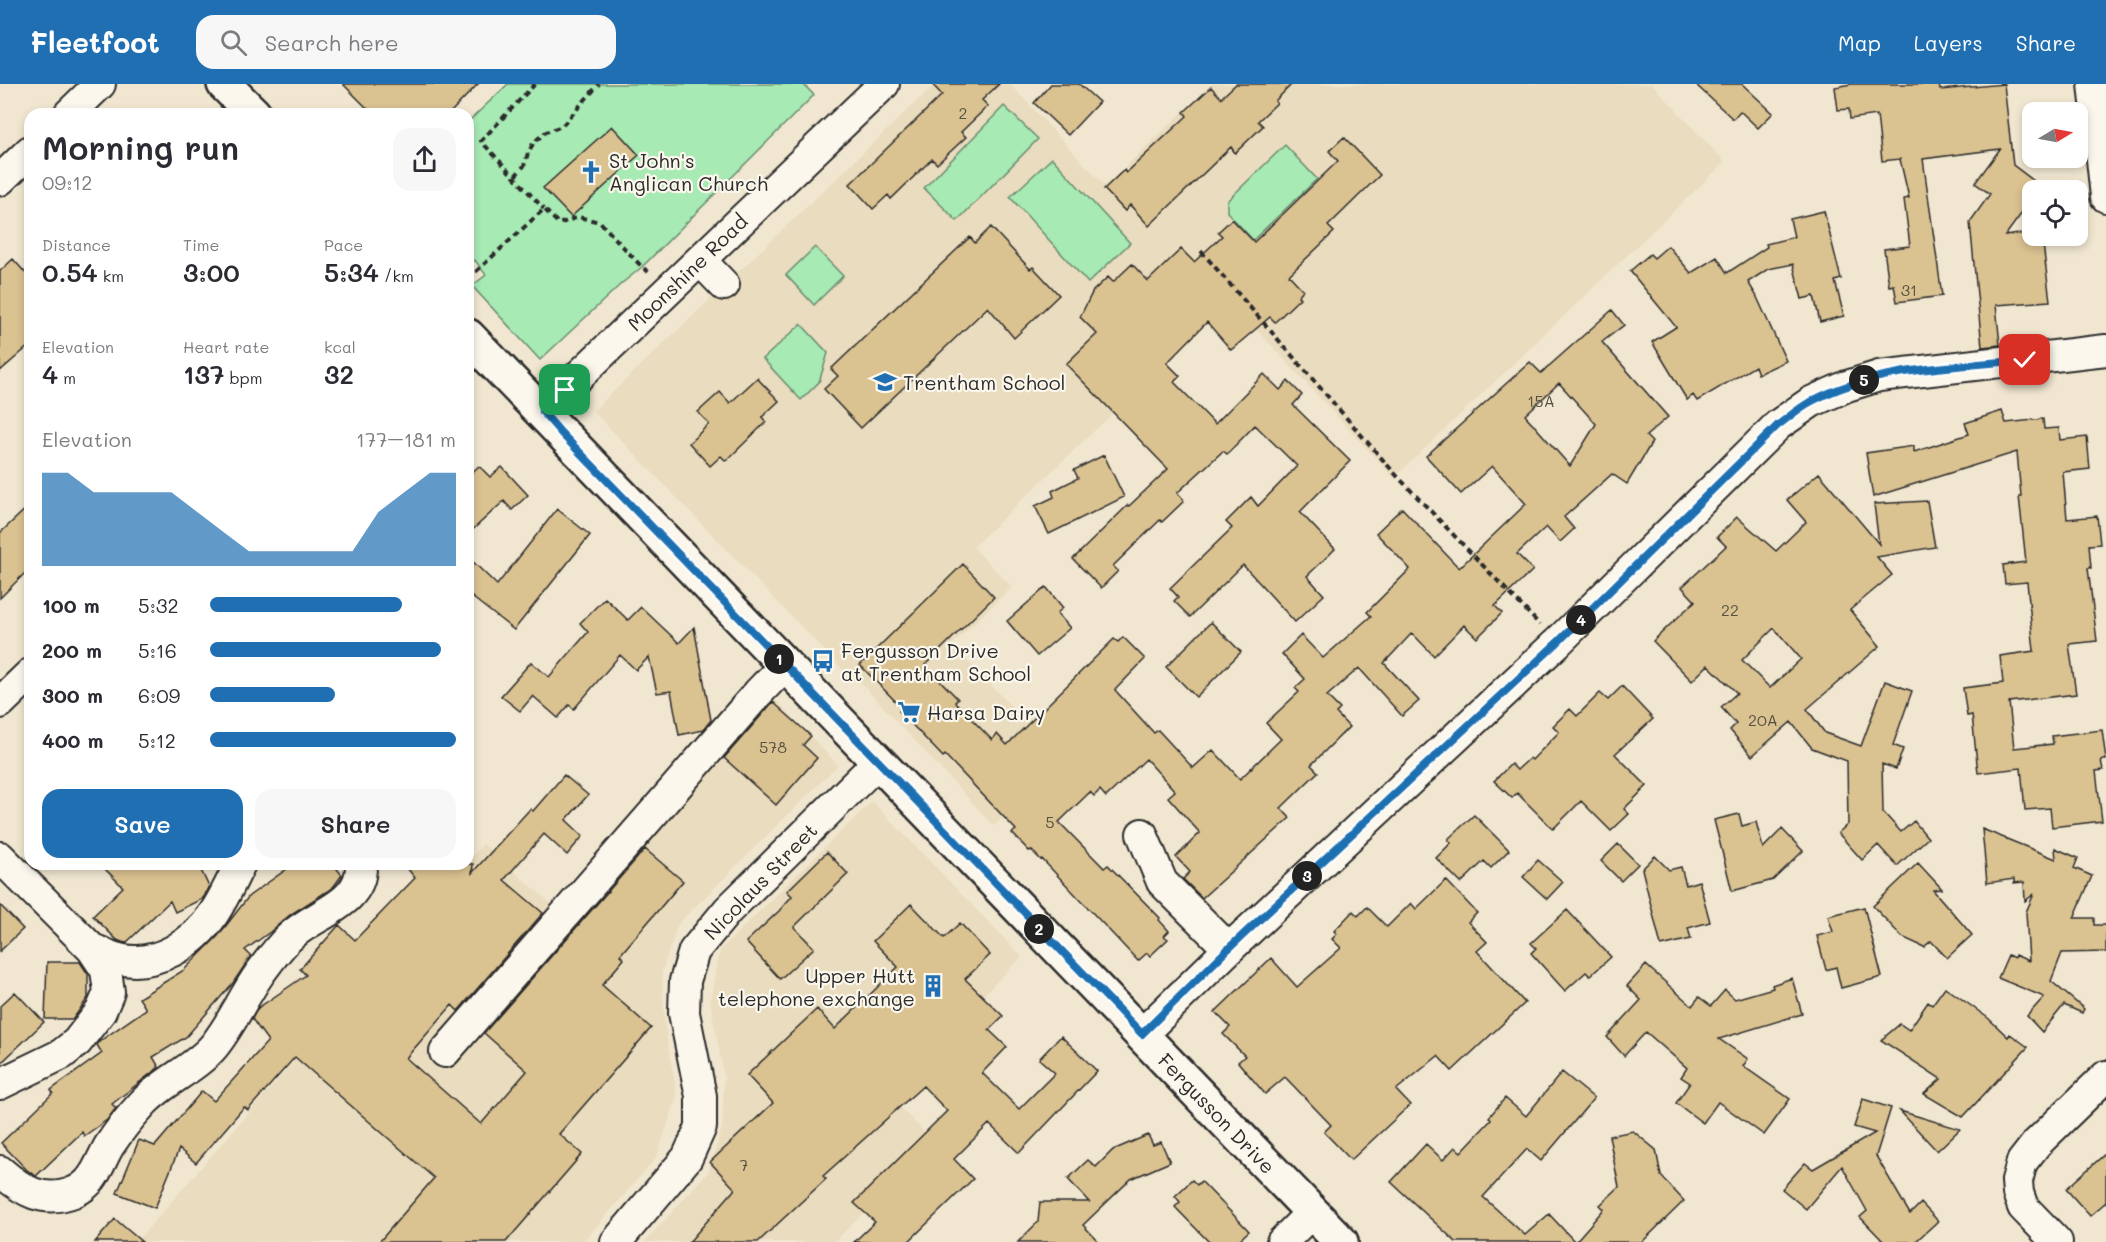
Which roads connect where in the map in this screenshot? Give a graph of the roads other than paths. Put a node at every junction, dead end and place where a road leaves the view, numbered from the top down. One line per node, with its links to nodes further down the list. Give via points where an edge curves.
1 (100, 84): 5 (street)
2 (224, 84): 6 (main road)
3 (884, 84): 10 (street, Moonshine Road)
4 (2094, 84): 9 (street)
5 (75, 108)
6 (248, 108)
7 (24, 157): 8 (street)
8 (0, 180)
9 (2106, 197)
10 (699, 260): 11 (street); 14 (street, Moonshine Road)
11 (724, 285)
12 (474, 342): 14 (main road, Fergusson Drive)
13 (2106, 350): 24 (street, via 1879,376 1811,402 1778,425 1557,643)
14 (542, 411): 15 (main road, Fergusson Drive)
15 (785, 665): 18 (main road, Fergusson Drive); 26 (street)
16 (24, 680): 17 (street)
17 (0, 703)
18 (878, 762): 25 (main road, Fergusson Drive); 31 (street, Nicolaus Street, via 728,910 694,951 685,981 684,1013 701,1096 701,1127 687,1158)
19 (1142, 834): 24 (street, via 1162,882)
20 (0, 857): 23 (street)
21 (237, 870): 23 (street, via 213,915 173,951 146,961 120,959)
22 (361, 870): 29 (street, via 356,889 336,907 292,934 260,974 213,1048 144,1102 109,1147 92,1178 76,1191 53,1197 33,1195)
23 (92, 949): 28 (street, via 106,970 109,992 101,1011 77,1042 62,1054)
24 (1228, 949): 25 (street)
25 (1142, 1034): 30 (main road, Fergusson Drive)
26 (445, 1052)
27 (2106, 1076): 34 (street, via 2022,1162 2017,1181 2023,1207)
28 (0, 1084)
29 (0, 1171)
30 (1312, 1212): 32 (street); 33 (main road, Fergusson Drive)
31 (616, 1242)
32 (1282, 1242)
33 (1341, 1242)
34 (2057, 1242)

